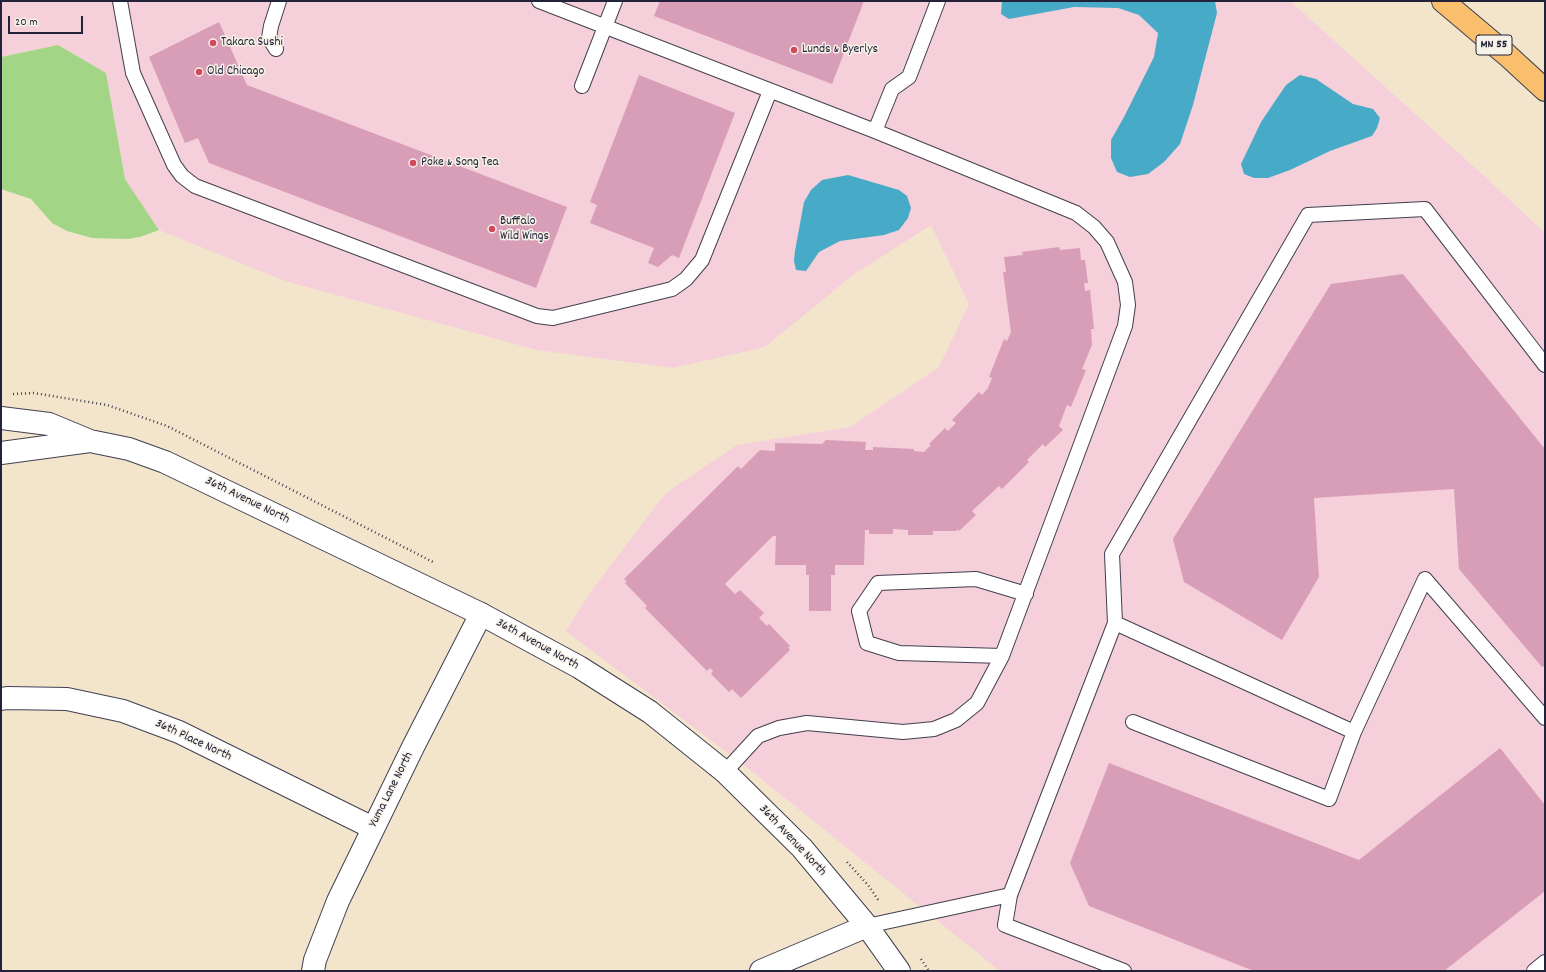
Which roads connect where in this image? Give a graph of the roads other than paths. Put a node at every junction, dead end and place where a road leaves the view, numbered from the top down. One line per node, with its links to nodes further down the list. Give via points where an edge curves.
1 (120, 1): 11 (lane, via 133,73 174,165 182,176 195,186 537,316 553,318 672,288 686,279 702,260)
2 (278, 1): 8 (lane, via 269,38)
3 (539, 1): 7 (lane)
4 (615, 1): 7 (lane)
5 (938, 1): 12 (lane, via 909,77 892,89)
6 (1442, 1): 10 (main road, MN 55)
7 (605, 27): 9 (lane); 11 (lane)
8 (276, 49)
9 (582, 86)
10 (1545, 90)
11 (770, 91): 12 (lane)
12 (875, 132): 17 (lane, via 1076,213 1094,227 1107,242 1125,282 1128,305 1125,326)
13 (1545, 365): 19 (lane, via 1425,209 1308,215 1112,554)
14 (1, 418): 15 (street, 36th Avenue North, via 49,424)
15 (90, 441): 16 (street, 36th Avenue North); 18 (street, 36th Avenue North, via 129,449 165,462)
16 (1, 453)
17 (1026, 594): 20 (lane); 20 (lane, via 976,579 878,583 859,611 867,643 899,653)
18 (481, 614): 25 (street, 36th Avenue North, via 579,667 650,712); 26 (street, Yuma Lane North)
19 (1115, 623): 24 (lane); 27 (lane)
20 (1002, 656): 25 (lane, via 977,703 956,720 934,729 903,732 807,723 779,728 758,736)
21 (1, 700): 26 (street, 36th Place North, via 67,699 123,710 179,732)
22 (1545, 718): 24 (lane, via 1424,579)
23 (1133, 722): 24 (lane, via 1329,799)
24 (1354, 732)
25 (725, 772): 28 (street, 36th Avenue North, via 802,848)
26 (373, 828): 30 (street, Yuma Lane North, via 338,901)
27 (1010, 896): 28 (lane); 33 (lane, via 1005,924)
28 (867, 926): 31 (street); 32 (street, 36th Avenue North)
29 (1545, 962): 34 (lane)
30 (313, 971)
31 (761, 971)
32 (899, 971)
33 (1124, 971)
34 (1534, 971)

